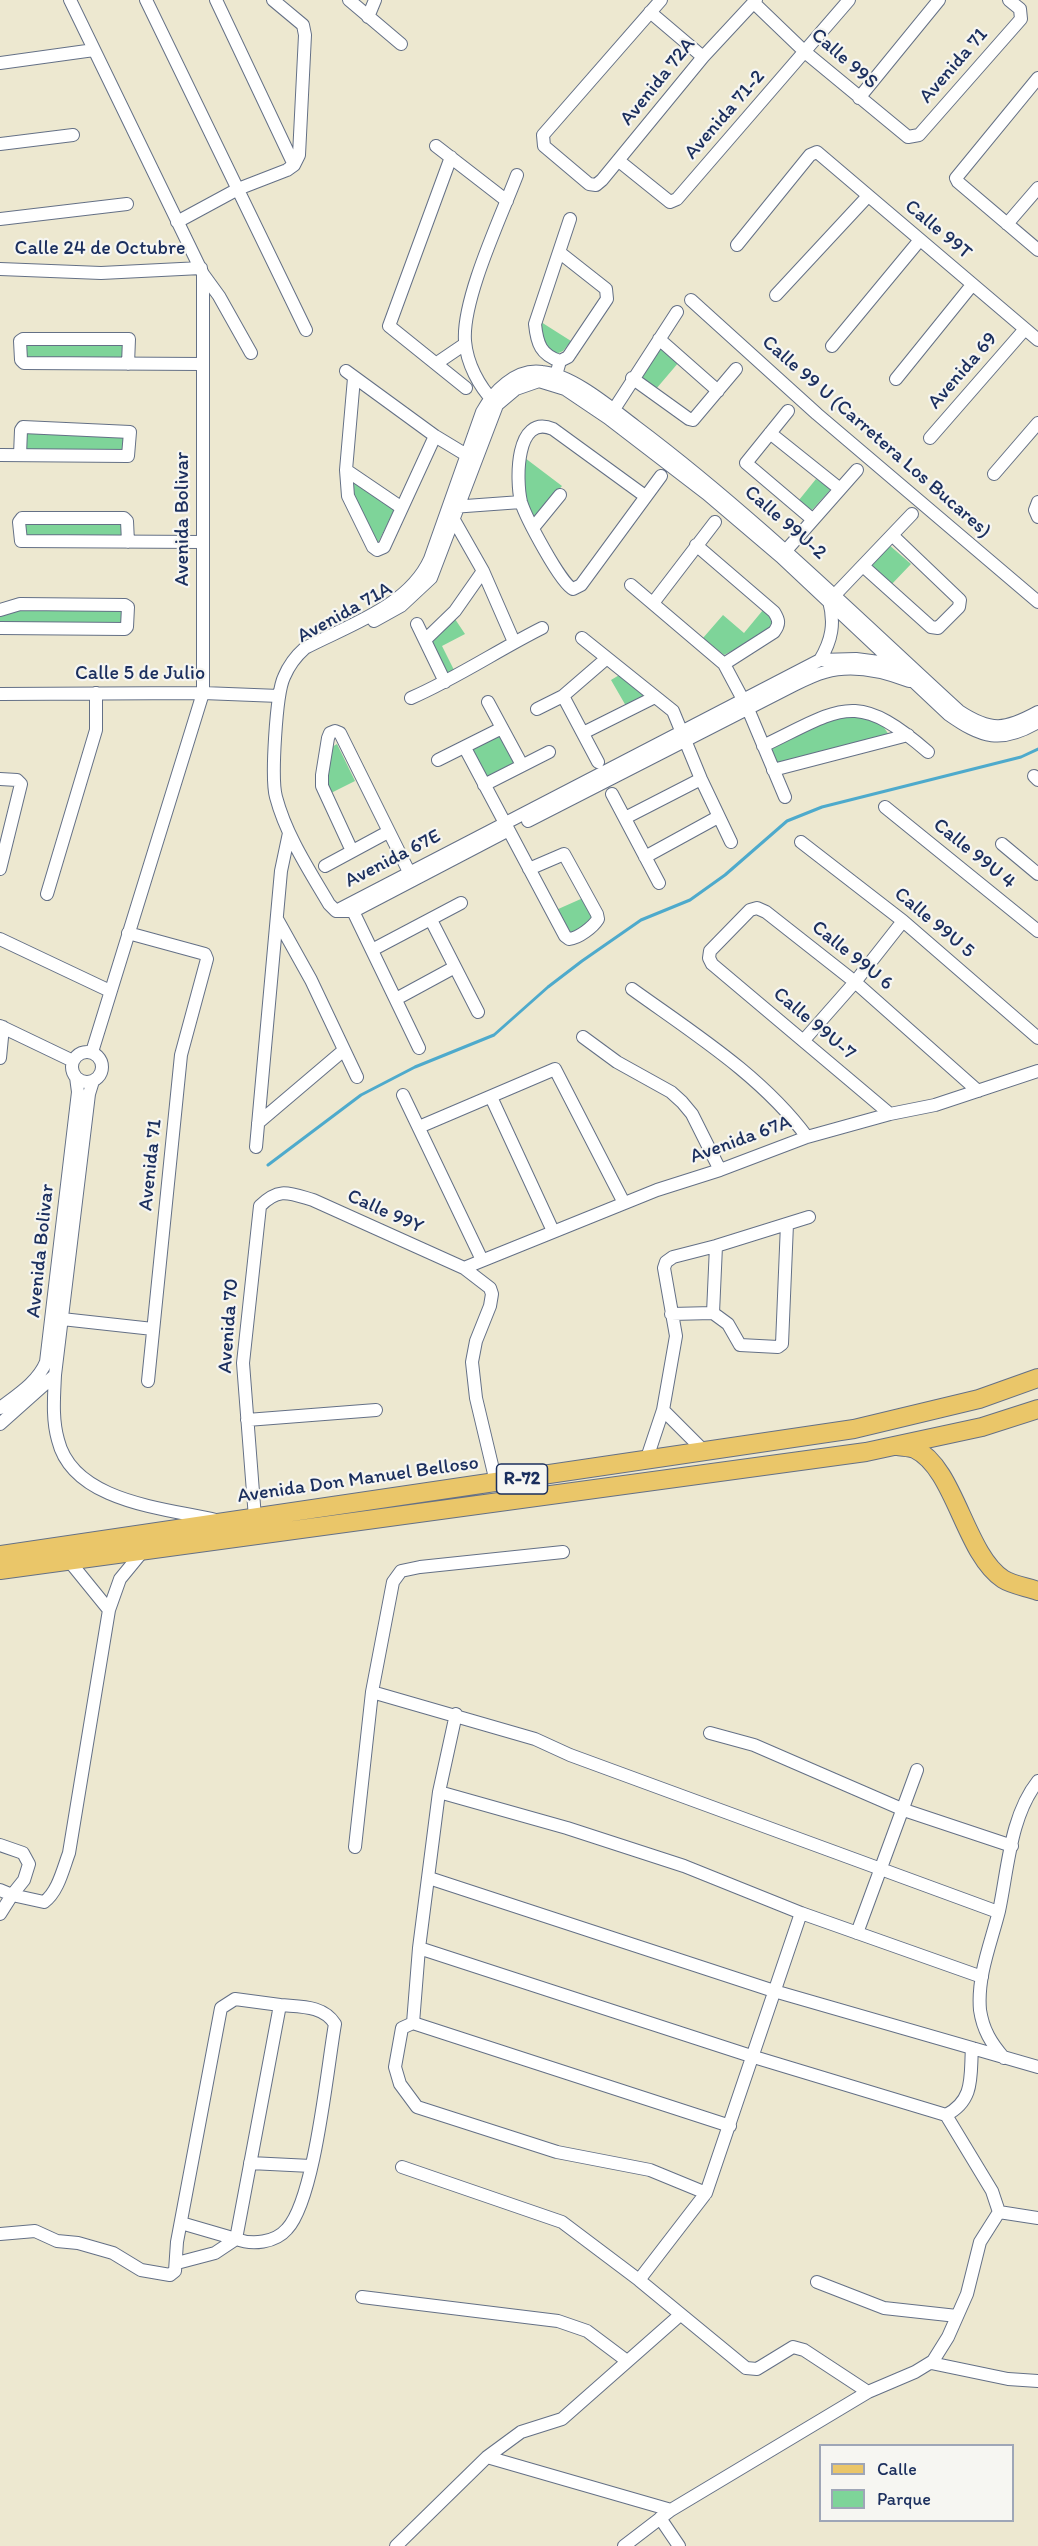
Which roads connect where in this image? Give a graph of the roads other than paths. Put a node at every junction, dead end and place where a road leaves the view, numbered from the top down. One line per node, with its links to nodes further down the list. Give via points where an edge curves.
1 (70, 0): 15 (street, Avenida Bolivar)
2 (146, 0): 30 (street)
3 (216, 0): 27 (street)
4 (273, 0): 27 (street, via 303,26 305,35 299,155)
5 (349, 0): 13 (street)
6 (375, 0): 13 (street)
7 (661, 0): 12 (street)
8 (849, 0): 16 (street, Avenida 71-2)
9 (939, 0): 20 (street)
10 (1009, 0): 22 (street, Avenida 71, via 1020,9 1021,19)
11 (755, 2): 16 (street, Calle 99S); 17 (street, Avenida 72A)
12 (650, 12): 17 (street); 26 (street, Avenida 72A, via 543,135 544,146 589,184 596,185)
13 (368, 17): 14 (street)
14 (401, 44)
15 (94, 50): 18 (street); 36 (street, Avenida Bolivar)
16 (806, 52): 20 (street, Calle 99S); 26 (street, Avenida 71-2, via 677,200 670,202 661,196)
17 (703, 57): 26 (street, Avenida 72A)
18 (0, 63)
19 (1038, 78): 37 (street, via 958,173 958,182)
20 (859, 98): 22 (street, Calle 99S)
21 (73, 135): 23 (street)
22 (914, 137)
23 (0, 144)
24 (436, 146): 25 (street)
25 (451, 157): 32 (street); 56 (street, via 389,322 392,331)
26 (619, 161)
27 (294, 165): 30 (street)
28 (517, 175): 32 (street)
29 (1038, 188): 37 (street)
30 (238, 189): 36 (street); 49 (street)
31 (868, 196): 38 (street, Calle 99T); 39 (street, Calle 99T, via 818,152 812,152); 45 (street)
32 (507, 201): 52 (street, via 471,299)
33 (127, 204): 34 (street)
34 (0, 219)
35 (570, 219): 41 (street)
36 (177, 222): 43 (street, Avenida Bolivar)
37 (1007, 224): 40 (street)
38 (919, 241): 44 (street, Calle 99T); 53 (street)
39 (737, 245)
40 (1038, 250)
41 (559, 252): 55 (street, via 535,324 542,351); 55 (street, via 608,293 568,357)
42 (0, 269): 43 (street, Calle 24 de Octubre)
43 (202, 271): 54 (street); 58 (street, Avenida Bolivar)
44 (972, 285): 48 (street, Calle 99T); 62 (street)
45 (776, 295)
46 (691, 300): 100 (street, Calle 99 U (Carretera Los Bucares), via 817,414)
47 (677, 312): 50 (street)
48 (1025, 329): 51 (street, Calle 99T); 71 (street, Avenida 69)
49 (306, 330)
50 (659, 339): 60 (street); 64 (street)
51 (1038, 340)
52 (465, 344): 56 (street); 65 (street, via 476,379)
53 (832, 346)
54 (251, 353)
55 (560, 361): 61 (street)
56 (437, 363): 63 (street)
57 (128, 364): 57 (street, via 24,363 20,341 129,339); 58 (street)
58 (202, 364): 93 (street, Avenida Bolivar)
59 (736, 369): 64 (street)
60 (632, 378): 64 (street, via 688,419 697,417); 67 (street)
61 (555, 379): 65 (street, Calle 99U-2, via 525,374 510,381); 67 (street, Calle 99U-2)
62 (896, 379)
63 (466, 388)
64 (718, 391)
65 (494, 401): 74 (street, Avenida 71A)
66 (788, 411): 69 (street)
67 (611, 414): 95 (street, Calle 99U-2, via 706,480)
68 (1038, 423): 77 (street)
69 (770, 433): 79 (street); 88 (street, via 746,463)
70 (435, 436): 74 (street); 75 (street, via 350,374); 84 (street)
71 (930, 438)
72 (0, 455): 73 (street)
73 (20, 455): 73 (street, via 128,456 130,432 23,427)
74 (470, 458): 85 (street, Avenida 71A)
75 (346, 470): 84 (street); 84 (street, via 350,504 377,550 384,547)
76 (857, 470): 79 (street)
77 (994, 474)
78 (661, 476): 81 (street)
79 (840, 489): 88 (street)
80 (560, 495): 90 (street)
81 (645, 496): 82 (street, via 552,429 541,427 531,431 519,456); 90 (street, via 582,585 573,589 564,583)
82 (521, 502): 85 (street); 90 (street)
83 (1038, 502): 87 (street)
84 (402, 508)
85 (451, 513): 97 (street); 118 (street, Avenida 71A, via 418,579 397,599 305,648 284,676)
86 (912, 514): 91 (street)
87 (1038, 517)
88 (812, 519): 95 (street)
89 (715, 522): 94 (street)
90 (533, 528)
91 (892, 535): 96 (street); 96 (street, via 960,600 959,607 938,628 932,627)
92 (128, 542): 92 (street, via 21,541 19,522 22,518 124,518); 93 (street)
93 (203, 542): 116 (street, Avenida Bolivar)
94 (696, 545): 101 (street); 111 (street, via 778,619 779,626 774,632)
95 (784, 553): 99 (street, Calle 99U-2)
96 (863, 566): 99 (street)
97 (483, 571): 107 (street, via 454,611); 108 (street)
98 (632, 585): 101 (street)
99 (832, 598): 110 (street, via 832,632); 112 (street, Calle 99U-2); 113 (street, Calle 99U-2)
100 (1038, 602)
101 (653, 603): 111 (street)
102 (0, 609): 104 (street, via 20,604 128,607 125,629)
103 (417, 624): 107 (street)
104 (0, 628)
105 (542, 628): 108 (street)
106 (582, 638): 109 (street)
107 (425, 640): 114 (street)
108 (514, 642): 114 (street)
109 (607, 658): 119 (street); 120 (street)
110 (820, 660): 112 (street, Avenida 67E, via 856,659); 123 (street, Avenida 67E)
111 (724, 664): 123 (street)
112 (895, 665): 113 (street, Calle 99U-2)
113 (916, 678): 123 (street, Avenida 67E, via 856,669 826,671); 128 (street, Calle 99U-2, via 948,714 968,728)
114 (445, 682): 121 (street)
115 (96, 693): 116 (street, Calle 5 de Julio); 117 (street, Calle 5 de Julio); 162 (street, via 96,730)
116 (203, 693): 118 (street, Calle 5 de Julio); 169 (street, Avenida Bolivar)
117 (0, 694)
118 (279, 696): 150 (street, via 274,793)
119 (563, 696): 124 (street); 129 (street)
120 (655, 697): 129 (street); 131 (street, via 673,711)
121 (411, 698)
122 (488, 702): 127 (street)
123 (746, 705): 131 (street, Avenida 67E); 132 (street)
124 (537, 709)
125 (1038, 712): 128 (street, via 1018,723)
126 (1038, 722): 128 (street, via 1005,736)
127 (502, 728): 133 (street); 138 (street)
128 (987, 731)
129 (583, 733): 137 (street)
130 (908, 735): 132 (street, via 889,721 852,709 830,714); 135 (street); 139 (street)
131 (683, 736): 141 (street); 148 (street, Avenida 67E)
132 (763, 746): 139 (street)
133 (465, 748): 136 (street); 142 (street)
134 (549, 752): 138 (street)
135 (928, 752)
136 (438, 760)
137 (598, 762)
138 (522, 765): 142 (street)
139 (773, 770): 144 (street)
140 (0, 779): 157 (street, via 21,784)
141 (701, 779): 146 (street); 147 (street)
142 (484, 785): 148 (street)
143 (612, 794): 147 (street)
144 (785, 796)
145 (885, 807): 168 (street, Calle 99U 4)
146 (718, 817): 151 (street); 155 (street)
147 (625, 818): 155 (street)
148 (507, 827): 158 (street); 160 (street, Avenida 67E)
149 (388, 832): 154 (street); 154 (street, via 340,733 330,733 322,786); 160 (street)
150 (289, 833): 164 (street, Avenida 67E, via 329,904 336,911); 165 (street)
151 (731, 842)
152 (801, 842): 167 (street, Calle 99U 5)
153 (1002, 844): 159 (street)
154 (352, 851): 156 (street)
155 (645, 857): 161 (street)
156 (325, 866)
157 (0, 869)
158 (529, 869): 158 (street, via 569,939 596,923 597,914 564,854)
159 (1038, 874)
160 (412, 877): 164 (street, Avenida 67E)
161 (659, 883)
162 (46, 894)
163 (461, 903): 166 (street)
164 (351, 907): 171 (street)
165 (277, 919): 184 (street, via 306,969); 196 (street)
166 (430, 920): 171 (street); 173 (street)
167 (903, 921): 174 (street); 181 (street, Calle 99U 5)
168 (1038, 931)
169 (128, 933): 176 (street, Avenida Bolivar); 212 (street, Avenida 71, via 206,956 182,1054)
170 (0, 939): 176 (street)
171 (372, 950): 177 (street)
172 (712, 964): 174 (street, Calle 99U 6, via 710,951 739,919 757,908); 182 (street, Calle 99U-7)
173 (455, 967): 177 (street); 178 (street)
174 (855, 982): 182 (street); 192 (street, Calle 99U 6)
175 (632, 988): 198 (street, via 749,1077)
176 (110, 991): 185 (street, Avenida Bolivar)
177 (396, 999): 183 (street)
178 (478, 1012)
179 (2, 1026): 186 (street); 187 (street)
180 (583, 1037): 200 (street, via 682,1102)
181 (1038, 1038)
182 (804, 1040): 195 (street, Calle 99U-7)
183 (419, 1048)
184 (344, 1050): 190 (street); 196 (street)
185 (92, 1052): 187 (street, via 79,1053); 191 (street, via 103,1064 100,1076)
186 (0, 1058)
187 (73, 1061): 189 (street)
188 (1038, 1071): 192 (street, Avenida 67A)
189 (76, 1077): 191 (street, via 84,1082); 216 (street, Avenida Bolivar, via 78,1092 46,1362 36,1379)
190 (357, 1077)
191 (93, 1081): 211 (street)
192 (978, 1091): 195 (street, Avenida 67A)
193 (403, 1095): 197 (street)
194 (491, 1097): 197 (street); 202 (street, via 555,1069); 205 (street)
195 (890, 1114): 198 (street, Avenida 67A)
196 (258, 1123): 199 (street)
197 (419, 1128): 207 (street)
198 (807, 1137): 200 (street, Avenida 67A)
199 (256, 1147)
200 (720, 1170): 202 (street, Avenida 67A)
201 (289, 1193): 208 (street, Calle 99Y, via 313,1200); 220 (street, Avenida 70, via 272,1194 260,1206 243,1363)
202 (624, 1203): 205 (street, Avenida 67A)
203 (809, 1217): 204 (street)
204 (787, 1224): 206 (street); 209 (street, via 782,1344 740,1345 728,1324)
205 (552, 1231): 207 (street, Avenida 67A)
206 (716, 1246): 209 (street); 210 (street, via 666,1262)
207 (482, 1260): 208 (street, Avenida 67A)
208 (464, 1268): 225 (street, Calle 99Y, via 490,1288 492,1294 472,1362 476,1398)
209 (713, 1313): 210 (street)
210 (671, 1314): 219 (street, via 676,1336)
211 (62, 1319): 212 (street); 213 (street)
212 (153, 1329): 215 (street, Avenida 71)
213 (55, 1376): 221 (street); 227 (street, via 58,1443 75,1472 116,1497)
214 (1038, 1378): 223 (main road, Avenida Don Manuel Belloso / R-72, via 979,1398 854,1429)
215 (148, 1381)
216 (0, 1408)
217 (1038, 1409): 222 (main road, Avenida Don Manuel Belloso / R-72, via 982,1427)
218 (376, 1410): 220 (street)
219 (663, 1410): 223 (street); 224 (street)
220 (247, 1420): 226 (street, Avenida 70)
221 (0, 1424)
222 (895, 1446): 228 (main road, Avenida Don Manuel Belloso / R-72); 233 (main road, via 915,1449 933,1466 981,1556 1003,1579)
223 (704, 1451): 224 (main road, Avenida Don Manuel Belloso / R-72)
224 (646, 1461): 225 (main road, Avenida Don Manuel Belloso / R-72)
225 (496, 1482): 226 (main road, Avenida Don Manuel Belloso / R-72)
226 (255, 1518): 227 (main road, Avenida Don Manuel Belloso / R-72)
227 (225, 1522): 230 (main road, Avenida Don Manuel Belloso / R-72)
228 (143, 1550): 231 (main road, Avenida Don Manuel Belloso / R-72); 234 (street, via 120,1579)
229 (563, 1552): 235 (street, via 401,1571 393,1582)
230 (0, 1555)
231 (70, 1562): 232 (main road, Avenida Don Manuel Belloso / R-72); 234 (street)
232 (0, 1570)
233 (1038, 1591)
234 (109, 1610): 247 (street, via 69,1853 48,1900)
235 (372, 1692): 236 (street); 244 (street)
236 (456, 1714): 240 (street); 245 (street, via 535,1739)
237 (710, 1733): 241 (street, via 754,1745)
238 (917, 1770): 241 (street)
239 (1038, 1781): 243 (street, via 1022,1810)
240 (439, 1792): 246 (street); 249 (street, via 684,1866)
241 (904, 1810): 243 (street); 245 (street)
242 (0, 1845): 247 (street, via 23,1853 29,1864 24,1880)
243 (1012, 1846): 248 (street)
244 (355, 1847)
245 (881, 1870): 248 (street); 251 (street)
246 (429, 1878): 252 (street); 254 (street)
247 (6, 1892): 250 (street)
248 (999, 1912): 253 (street)
249 (801, 1913): 251 (street); 254 (street)
250 (0, 1914)
251 (857, 1933): 253 (street)
252 (419, 1948): 256 (street); 258 (street)
253 (982, 1977): 259 (street, via 982,2022 988,2039)
254 (774, 1990): 257 (street); 258 (street)
255 (280, 2006): 263 (street); 264 (street, via 311,2008 329,2014 335,2024); 269 (street, via 235,1999 221,2008)
256 (413, 2023): 262 (street); 266 (street, via 402,2028 395,2067 400,2084 417,2107 557,2152 650,2170)
257 (972, 2048): 259 (street); 261 (street, via 968,2095 958,2109)
258 (754, 2057): 261 (street); 262 (street)
259 (1004, 2058): 260 (street)
260 (1038, 2067)
261 (946, 2115): 267 (street, via 992,2191)
262 (730, 2126): 266 (street)
263 (250, 2163): 264 (street); 271 (street)
264 (311, 2166): 271 (street, via 298,2213 287,2229 277,2237 257,2242)
265 (402, 2167): 273 (street, via 562,2222)
266 (706, 2193): 273 (street)
267 (999, 2212): 268 (street); 277 (street, via 980,2242 968,2294)
268 (1038, 2218)
269 (181, 2223): 271 (street); 272 (street)
270 (0, 2234): 272 (street, via 35,2231 57,2241 113,2253 141,2270 158,2274 170,2275)
271 (236, 2239): 272 (street, via 215,2253)
272 (177, 2263)
273 (639, 2280): 276 (street)
274 (817, 2282): 277 (street, via 884,2308)
275 (362, 2297): 278 (street, via 558,2320 587,2331)
276 (680, 2315): 278 (street); 281 (street, via 746,2368 757,2369 793,2347 804,2350)
277 (957, 2316): 279 (street)
278 (627, 2361): 282 (street, via 562,2419 521,2432)
279 (931, 2363): 280 (street, via 1008,2379); 281 (street)
280 (1038, 2381)
281 (868, 2392): 283 (street)
282 (487, 2457): 283 (street); 285 (street)
283 (671, 2510): 284 (street)
284 (660, 2518): 286 (street); 287 (street)
285 (396, 2546)
286 (624, 2546)
287 (679, 2546)

